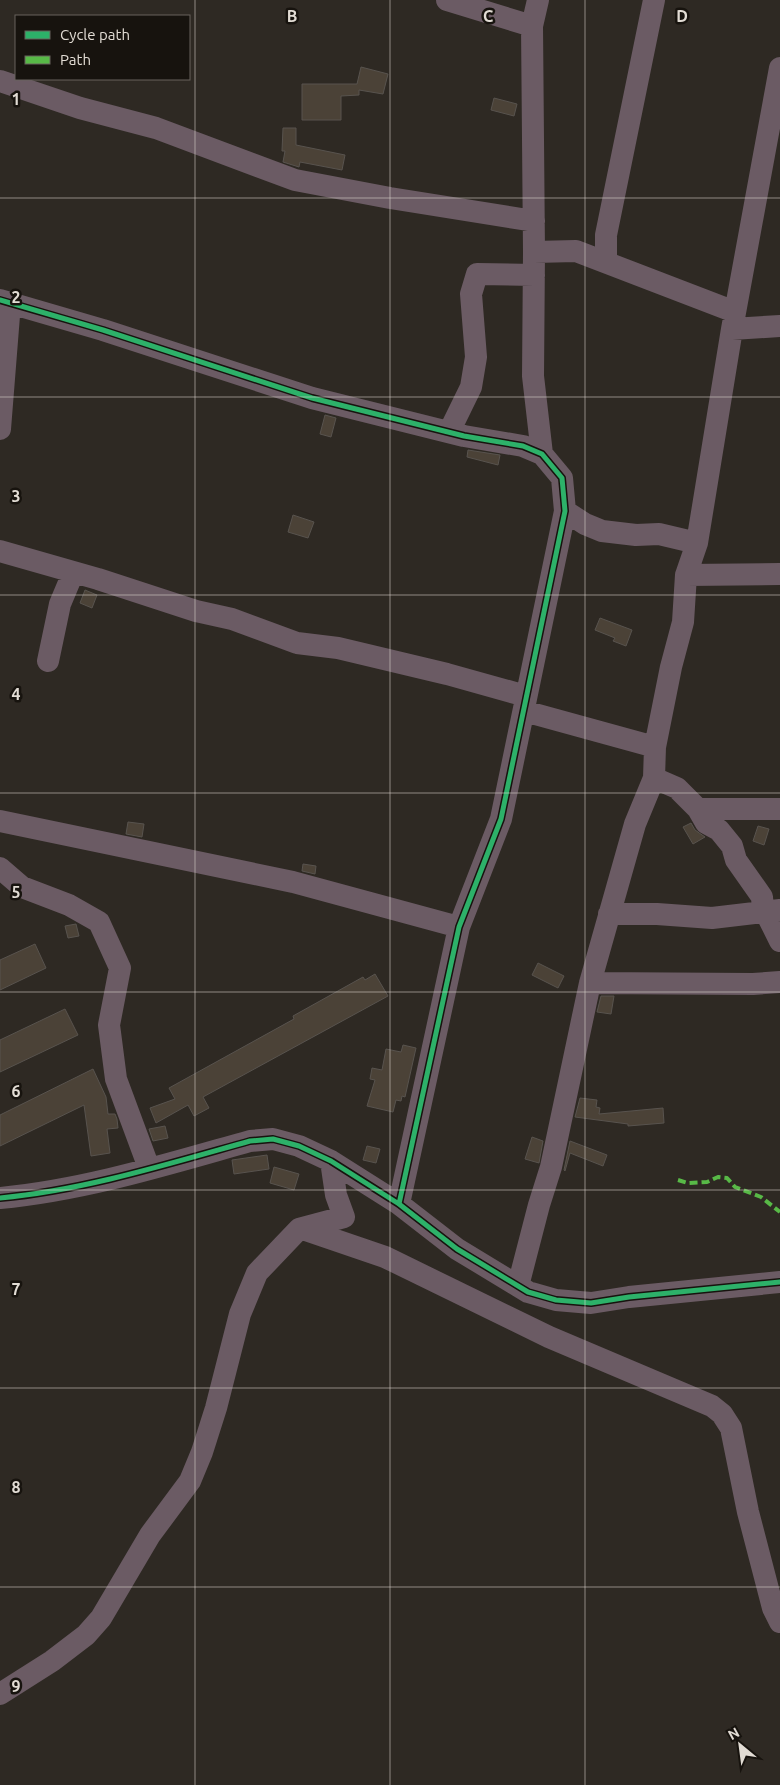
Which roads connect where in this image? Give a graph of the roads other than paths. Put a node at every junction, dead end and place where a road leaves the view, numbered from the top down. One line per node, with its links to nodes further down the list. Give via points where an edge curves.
1 (447, 0): 4 (street)
2 (538, 0): 4 (street)
3 (654, 0): 9 (street, via 606,235)
4 (532, 26): 7 (street)
5 (0, 80): 7 (street, via 80,108 156,128 295,180)
6 (779, 80): 12 (street)
7 (534, 221): 8 (street)
8 (534, 252): 9 (street, via 576,251); 10 (street)
9 (606, 262): 12 (street)
10 (534, 274): 15 (street, via 478,274 471,294 476,357 471,387); 16 (street, via 533,376)
11 (5, 301): 14 (street); 15 (street, via 312,398)
12 (734, 321): 13 (street); 18 (street)
13 (780, 326)
14 (0, 429)
15 (449, 432): 16 (street, via 523,446)
16 (542, 454): 17 (street, via 562,478)
17 (565, 511): 18 (street, via 602,531 659,534); 24 (street)
18 (697, 543): 22 (street)
19 (0, 551): 20 (street)
20 (73, 572): 23 (street, via 60,604); 24 (street, via 196,611 232,618 297,643 338,648 448,674)
21 (780, 574): 22 (street)
22 (686, 575): 25 (street, via 683,622)
23 (48, 661)
24 (525, 704): 25 (street); 33 (street, via 501,819)
25 (655, 747): 26 (street)
26 (654, 778): 27 (street, via 677,788); 32 (street, via 635,824)
27 (698, 809): 28 (street); 31 (street, via 706,823 719,830 732,846 736,860)
28 (780, 809)
29 (0, 821): 33 (street, via 293,882)
30 (0, 868): 38 (street, via 22,887 69,905 99,922 120,968 109,1025 116,1080)
31 (770, 911): 32 (street, via 712,918); 34 (street)
32 (609, 914): 36 (street)
33 (459, 927): 40 (street)
34 (780, 941)
35 (780, 982): 36 (street)
36 (590, 984): 43 (street, via 551,1167)
37 (331, 1162): 38 (street, via 299,1146 273,1139 250,1141); 40 (street); 41 (street, via 336,1195 344,1217)
38 (149, 1168): 39 (street, via 89,1184)
39 (0, 1198)
40 (399, 1204): 43 (street, via 457,1249)
41 (303, 1229): 44 (street, via 386,1258 549,1337 712,1406 722,1414 730,1428 748,1512 773,1608); 45 (street, via 298,1229 257,1273 240,1314 210,1426 190,1481 150,1534 101,1618 86,1635 52,1661)
42 (780, 1282): 43 (street, via 591,1303 556,1300)
43 (518, 1286)
44 (780, 1622)
45 (0, 1694)

